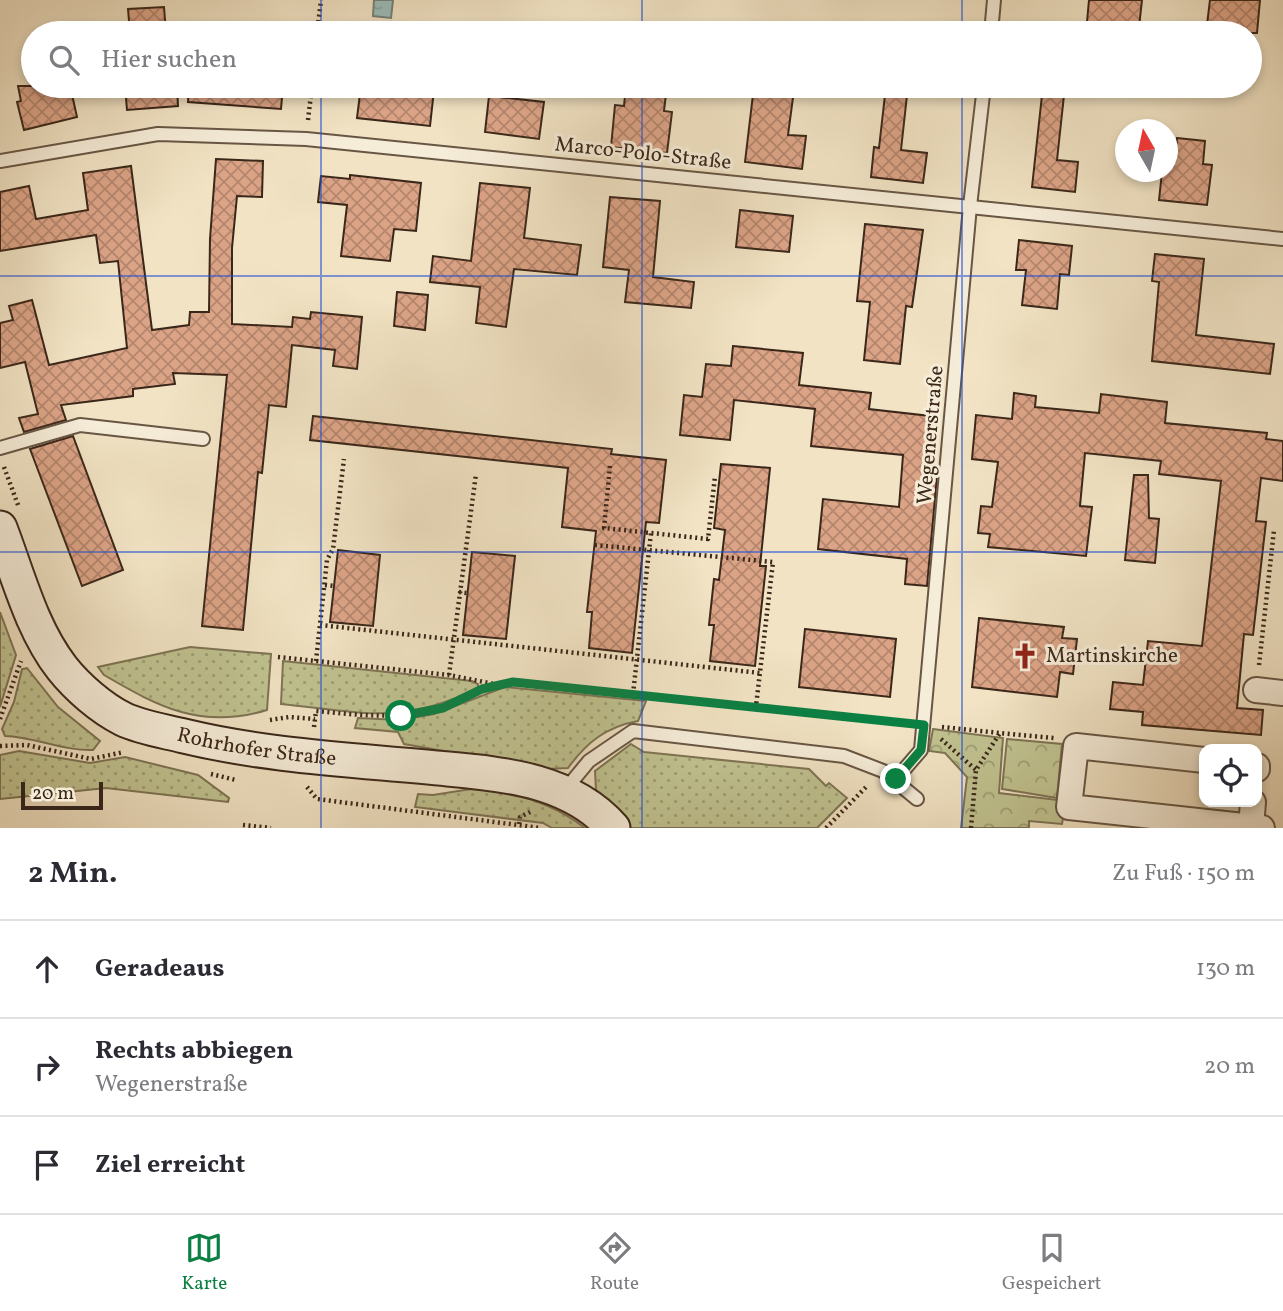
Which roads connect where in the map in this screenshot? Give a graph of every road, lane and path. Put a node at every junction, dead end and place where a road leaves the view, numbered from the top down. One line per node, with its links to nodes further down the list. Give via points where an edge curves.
1 (321, 0): 3 (path)
2 (994, 0): 4 (lane)
3 (318, 21)
4 (991, 21)
5 (311, 98): 7 (path)
6 (983, 98): 9 (lane, Wegenerstraße)
7 (306, 139): 8 (lane, Marco-Polo-Straße, via 158,134); 9 (lane, Marco-Polo-Straße)
8 (0, 161)
9 (970, 206): 10 (lane, Marco-Polo-Straße); 42 (lane, Wegenerstraße)
10 (1283, 239)
11 (203, 439): 12 (lane, via 80,425)
12 (0, 448)
13 (0, 454): 18 (path)
14 (344, 459): 23 (path)
15 (610, 466): 20 (path, via 604,528)
16 (476, 474): 25 (path)
17 (715, 476): 20 (path, via 708,539)
18 (11, 523): 52 (main road, Rohrhofer Straße, via 44,642 91,697 122,719 269,753 519,776)
19 (1274, 530): 36 (path)
20 (651, 533): 22 (path)
21 (595, 545): 22 (path)
22 (649, 550): 32 (path); 33 (path, via 773,562 763,617)
23 (325, 586): 24 (path); 27 (path)
24 (334, 586)
25 (459, 592): 26 (path); 28 (path)
26 (467, 593)
27 (320, 625): 28 (path); 31 (path)
28 (454, 639): 32 (path); 34 (path)
29 (23, 653): 40 (path)
30 (278, 657): 31 (path)
31 (316, 661): 34 (path)
32 (637, 661): 33 (path); 38 (path)
33 (760, 673): 39 (path)
34 (449, 675): 35 (path)
35 (495, 685): 38 (path, via 513,682); 41 (path, via 443,708 401,716 316,711 315,719)
36 (1256, 690): 37 (street)
37 (1283, 693)
38 (634, 694): 39 (path)
39 (756, 706): 42 (path)
40 (0, 719)
41 (261, 721)
42 (924, 725): 43 (path); 48 (path); 50 (lane, Wegenerstraße, via 921,750)
43 (1000, 733): 45 (path, via 1059,738); 48 (path)
44 (0, 746): 46 (path, via 27,745 91,759)
45 (1076, 746): 47 (street); 56 (street, via 1069,807)
46 (135, 749)
47 (1199, 759)
48 (976, 770): 61 (path)
49 (883, 771): 50 (lane); 52 (lane, via 844,756 633,731 589,761); 60 (path)
50 (896, 779): 53 (lane)
51 (307, 787): 58 (path, via 317,799)
52 (562, 793): 59 (main road, Rohrhofer Straße, via 601,814)
53 (917, 799)
54 (1254, 807): 56 (street)
55 (243, 825): 57 (path)
56 (1256, 827)
57 (271, 828)
58 (541, 828)
59 (613, 828)
60 (826, 828)
61 (971, 828)

